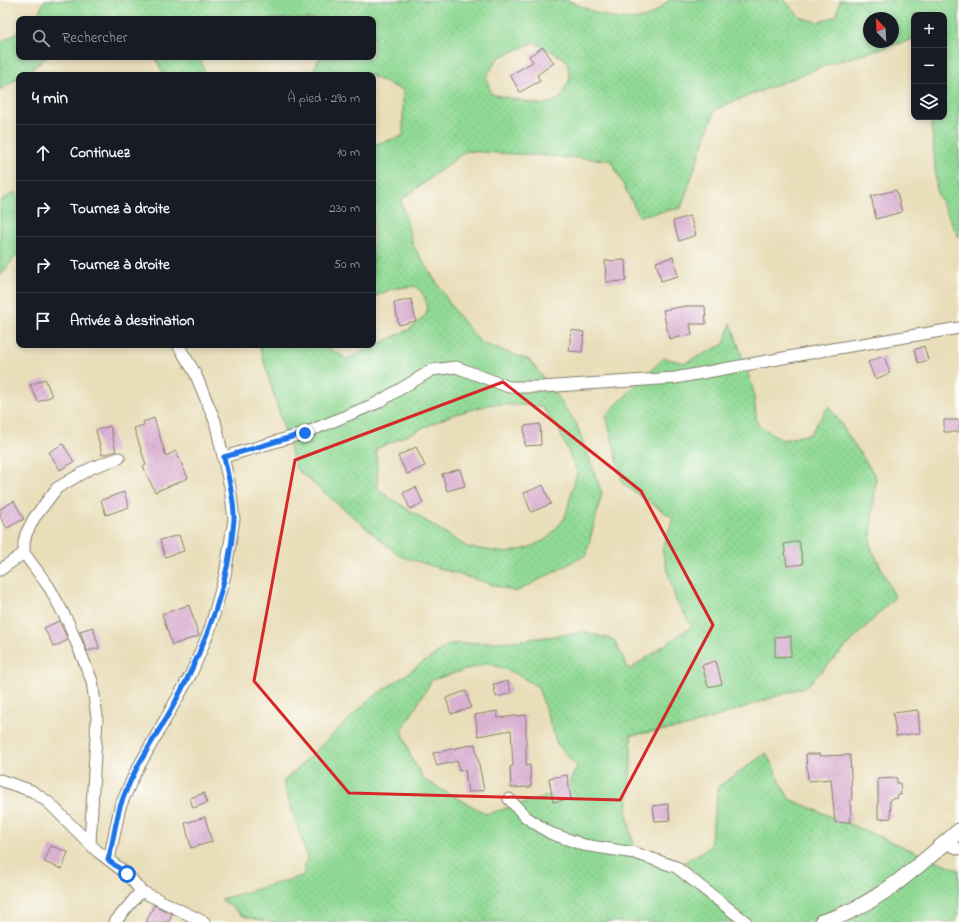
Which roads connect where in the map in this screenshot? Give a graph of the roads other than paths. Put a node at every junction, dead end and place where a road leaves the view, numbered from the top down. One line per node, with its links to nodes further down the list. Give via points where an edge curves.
1 (959, 328): 3 (street, via 675,378 509,387 456,367 432,370 377,403 305,433)
2 (180, 348): 3 (street, via 195,373 215,421)
3 (224, 457): 12 (street, via 234,519 225,575 210,629 191,674 135,773 120,807)
4 (119, 458): 5 (street, via 91,468 58,488 29,526)
5 (24, 553): 6 (street); 10 (street, via 49,587 68,622 92,681 96,717)
6 (0, 570)
7 (0, 780): 10 (street, via 32,791 48,802)
8 (509, 799): 16 (street, via 526,817 550,833 584,845 635,853 676,867)
9 (959, 831): 11 (main road)
10 (90, 844): 12 (street)
11 (952, 846): 17 (main road, via 858,907)
12 (108, 860): 13 (street, via 127,874)
13 (141, 891): 14 (street); 15 (street)
14 (115, 922)
15 (204, 922)
16 (746, 922)
17 (822, 922)

